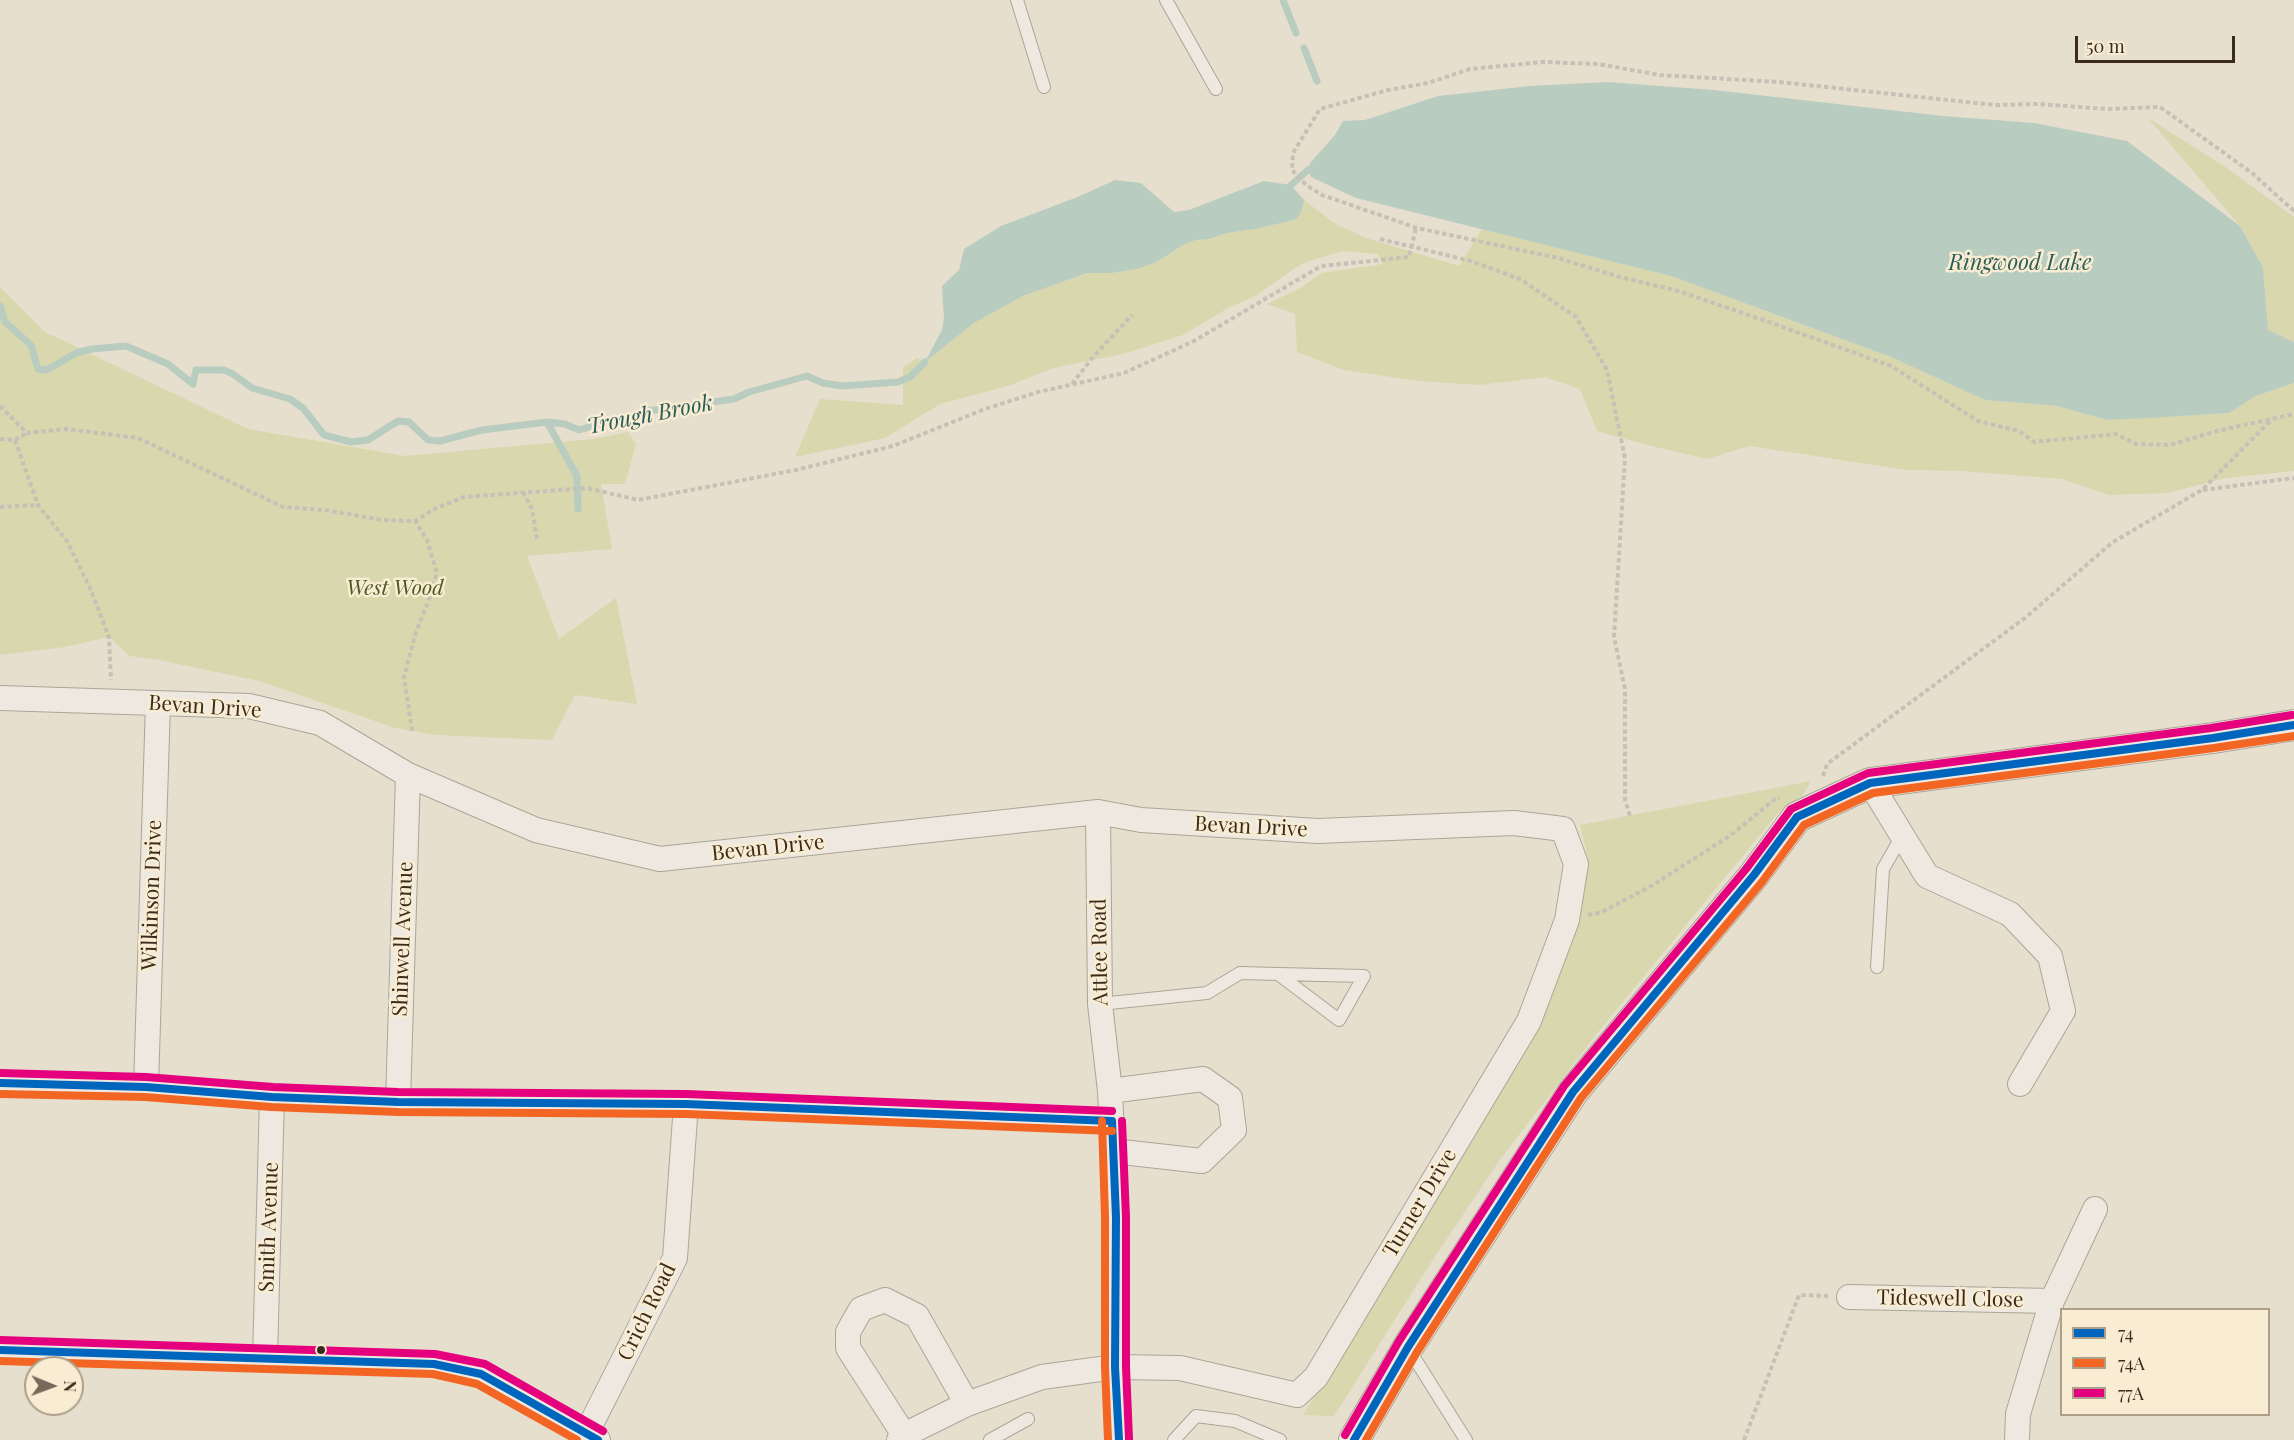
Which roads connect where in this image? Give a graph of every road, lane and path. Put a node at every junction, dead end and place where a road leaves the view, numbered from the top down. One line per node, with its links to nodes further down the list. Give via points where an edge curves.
1 (1017, 0): 3 (lane)
2 (1166, 0): 4 (lane)
3 (1044, 87)
4 (1216, 89)
5 (2294, 211): 6 (path, via 2252,173 2160,107 1995,105 1779,82 1660,75 1598,64 1543,62 1470,69 1320,109 1293,153 1293,170 1322,195)
6 (1416, 228): 8 (path); 13 (path, via 1558,258 1678,291 1769,322 1891,366 1978,421 2019,431 2034,442 2116,434 2136,444 2169,445)
7 (1380, 239): 8 (path)
8 (1411, 247): 10 (path, via 1409,257 1321,266 1194,341 1124,373); 34 (path, via 1471,261 1520,279 1576,317 1606,370 1625,458 1614,637 1625,688 1625,800)
9 (1131, 315): 10 (path)
10 (1072, 384): 19 (path, via 985,409 893,446 796,470 638,500 587,488)
11 (0, 406): 14 (path)
12 (2294, 414): 13 (path)
13 (2274, 418): 18 (path)
14 (27, 433): 16 (path); 22 (path, via 66,429 138,438 283,507)
15 (0, 439): 16 (path)
16 (15, 440): 20 (path)
17 (2294, 478): 18 (path)
18 (2202, 490): 32 (path, via 2113,542 2025,618 1827,764 1815,800)
19 (523, 492): 22 (path, via 464,497); 23 (path, via 532,509)
20 (38, 505): 21 (path); 25 (path, via 67,541 109,637)
21 (0, 507)
22 (416, 521): 28 (path, via 427,540 437,573 411,645 404,677)
23 (537, 539)
24 (0, 698): 25 (street, Bevan Drive)
25 (112, 702): 26 (street, Bevan Drive)
26 (158, 703): 29 (street, Bevan Drive, via 249,706 320,723); 43 (street, Wilkinson Drive)
27 (2294, 725): 30 (street)
28 (412, 731)
29 (408, 775): 33 (street, Bevan Drive, via 536,830 660,859); 46 (street, Shinwell Avenue)
30 (1870, 783): 32 (street); 36 (street)
31 (1784, 798): 37 (path, via 1775,799 1731,835 1653,885 1602,912)
32 (1824, 804): 53 (street, via 1797,818 1573,1092)
33 (1098, 812): 35 (street, Bevan Drive, via 1141,820 1318,831 1514,823); 40 (street, Attlee Road)
34 (1630, 816)
35 (1563, 829): 37 (street, Turner Drive, via 1575,864)
36 (1902, 836): 38 (lane, via 1883,869); 42 (street, via 1927,876 2010,914 2050,956 2063,1011)
37 (1567, 920): 56 (street, Turner Drive, via 1529,1021 1316,1377 1298,1395 1180,1368)
38 (1877, 967)
39 (1278, 974): 39 (lane, via 1321,975 1364,976 1338,1020); 40 (lane, via 1240,973 1207,993)
40 (1100, 1004): 44 (street, Attlee Road)
41 (0, 1083): 43 (street)
42 (2020, 1084)
43 (146, 1087): 45 (street)
44 (1110, 1091): 48 (street, Attlee Road); 49 (street, via 1203,1079 1230,1098 1234,1130 1202,1161)
45 (272, 1097): 46 (street); 55 (street, Smith Avenue)
46 (398, 1102): 47 (street)
47 (686, 1104): 48 (street); 60 (street, Crich Road, via 675,1258)
48 (1112, 1121): 49 (street, Attlee Road)
49 (1113, 1151): 56 (street, Attlee Road)
50 (2095, 1209): 52 (street)
51 (1849, 1297): 52 (street, Tideswell Close); 67 (path, via 1799,1295)
52 (2052, 1301): 68 (street, via 2018,1414)
53 (1408, 1347): 65 (street); 66 (lane)
54 (0, 1350): 55 (street)
55 (265, 1358): 60 (street, via 434,1364 481,1374)
56 (1115, 1367): 57 (street, via 1042,1377); 62 (street, Attlee Road)
57 (967, 1404): 59 (street); 59 (street, via 917,1316 885,1300 861,1309 848,1332 848,1348)
58 (1028, 1419): 61 (lane)
59 (902, 1437)
60 (589, 1438)
61 (990, 1440)
62 (1119, 1440)
63 (1174, 1440): 64 (lane, via 1196,1416 1235,1421)
64 (1280, 1440)
65 (1354, 1440)
66 (1466, 1440)
67 (1743, 1440)
68 (2017, 1440)

